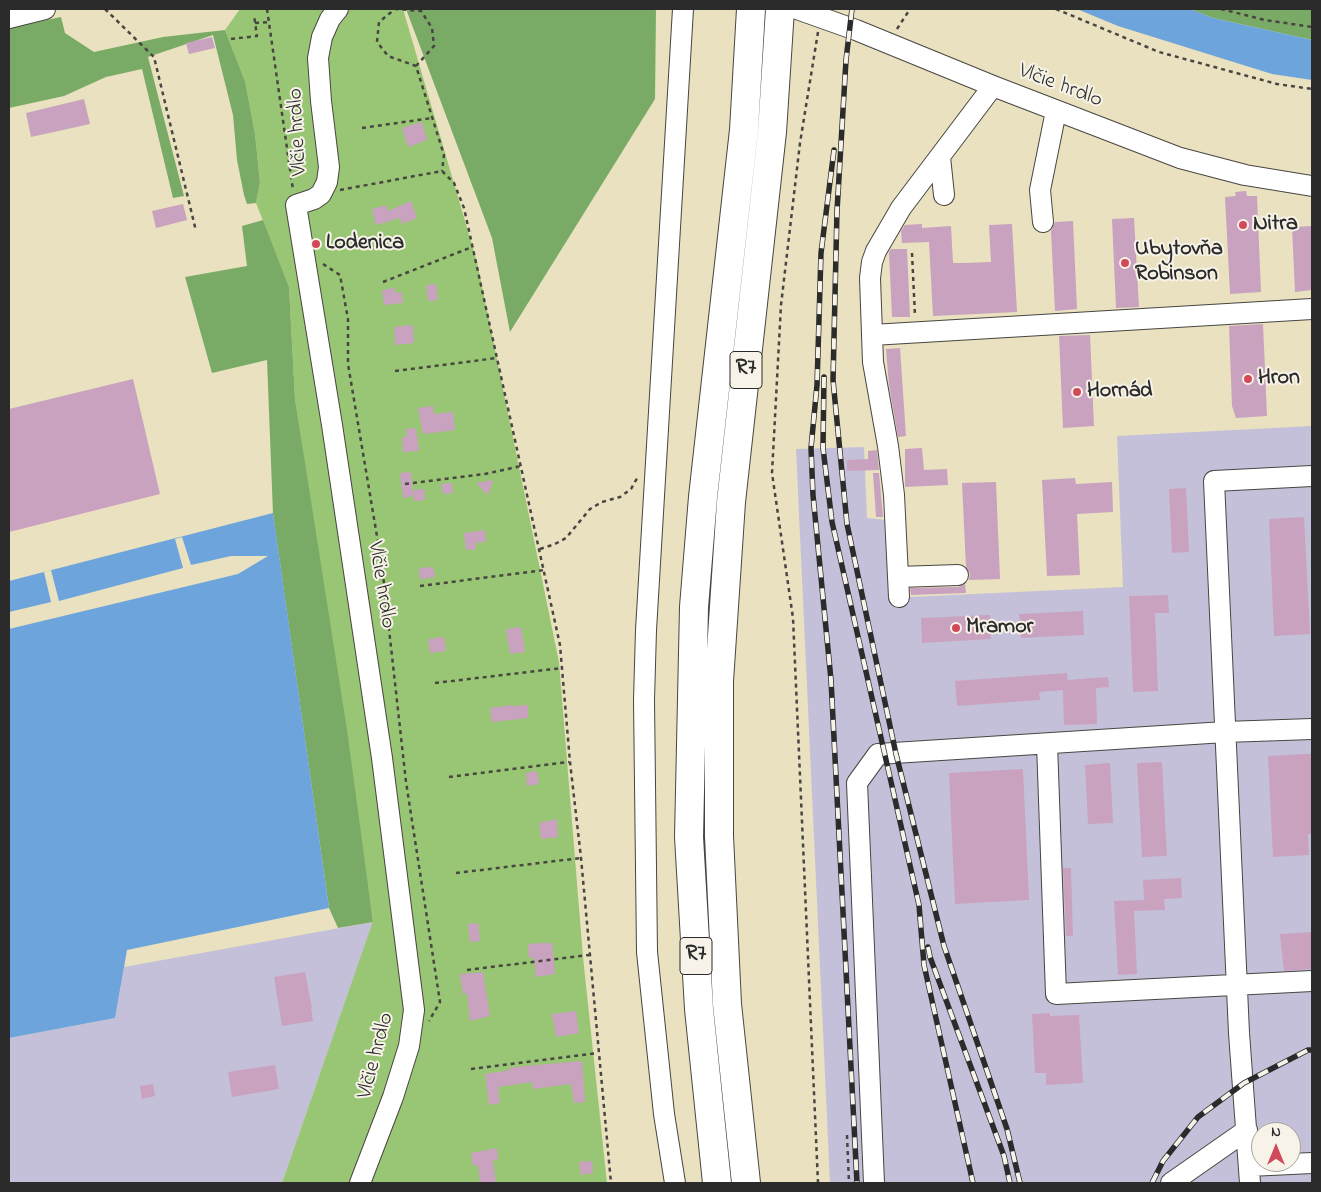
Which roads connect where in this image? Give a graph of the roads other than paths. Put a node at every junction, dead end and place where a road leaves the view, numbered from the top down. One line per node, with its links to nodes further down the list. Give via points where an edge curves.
1 (45, 9): 6 (street)
2 (338, 9): 25 (street, Vlčie hrdlo, via 322,36 318,58 329,167 327,182 321,194 296,205 383,767 414,1010 409,1046 393,1098)
3 (683, 9): 26 (street, via 644,700 647,952)
4 (751, 10): 27 (highway, R7, via 744,130 701,517 691,702 689,837 699,1009)
5 (786, 13): 7 (street, Vlčie hrdlo, via 820,17); 28 (highway, R7, via 731,502 718,733 727,1004)
6 (9, 18)
7 (993, 86): 8 (street, Vlčie hrdlo); 9 (street)
8 (1056, 111): 10 (street, Vlčie hrdlo, via 1180,158 1245,175); 12 (street, via 1040,190)
9 (940, 157): 11 (street); 14 (street, via 901,208 876,251 870,278)
10 (1312, 186)
11 (944, 195)
12 (1043, 222)
13 (1312, 309): 14 (street)
14 (872, 335): 16 (street, via 873,362 894,495 899,587)
15 (1312, 476): 18 (street, via 1214,481)
16 (958, 575)
17 (1312, 729): 18 (street)
18 (1226, 732): 19 (street); 21 (street)
19 (1047, 744): 21 (street, via 1056,994); 29 (street, via 878,754 857,783)
20 (1312, 981): 21 (street)
21 (1237, 985): 22 (street)
22 (1247, 1130): 24 (street); 30 (street)
23 (1312, 1163): 24 (street)
24 (1249, 1175)
25 (360, 1183)
26 (674, 1183)
27 (716, 1183)
28 (746, 1183)
29 (874, 1183)
30 (1171, 1183)

